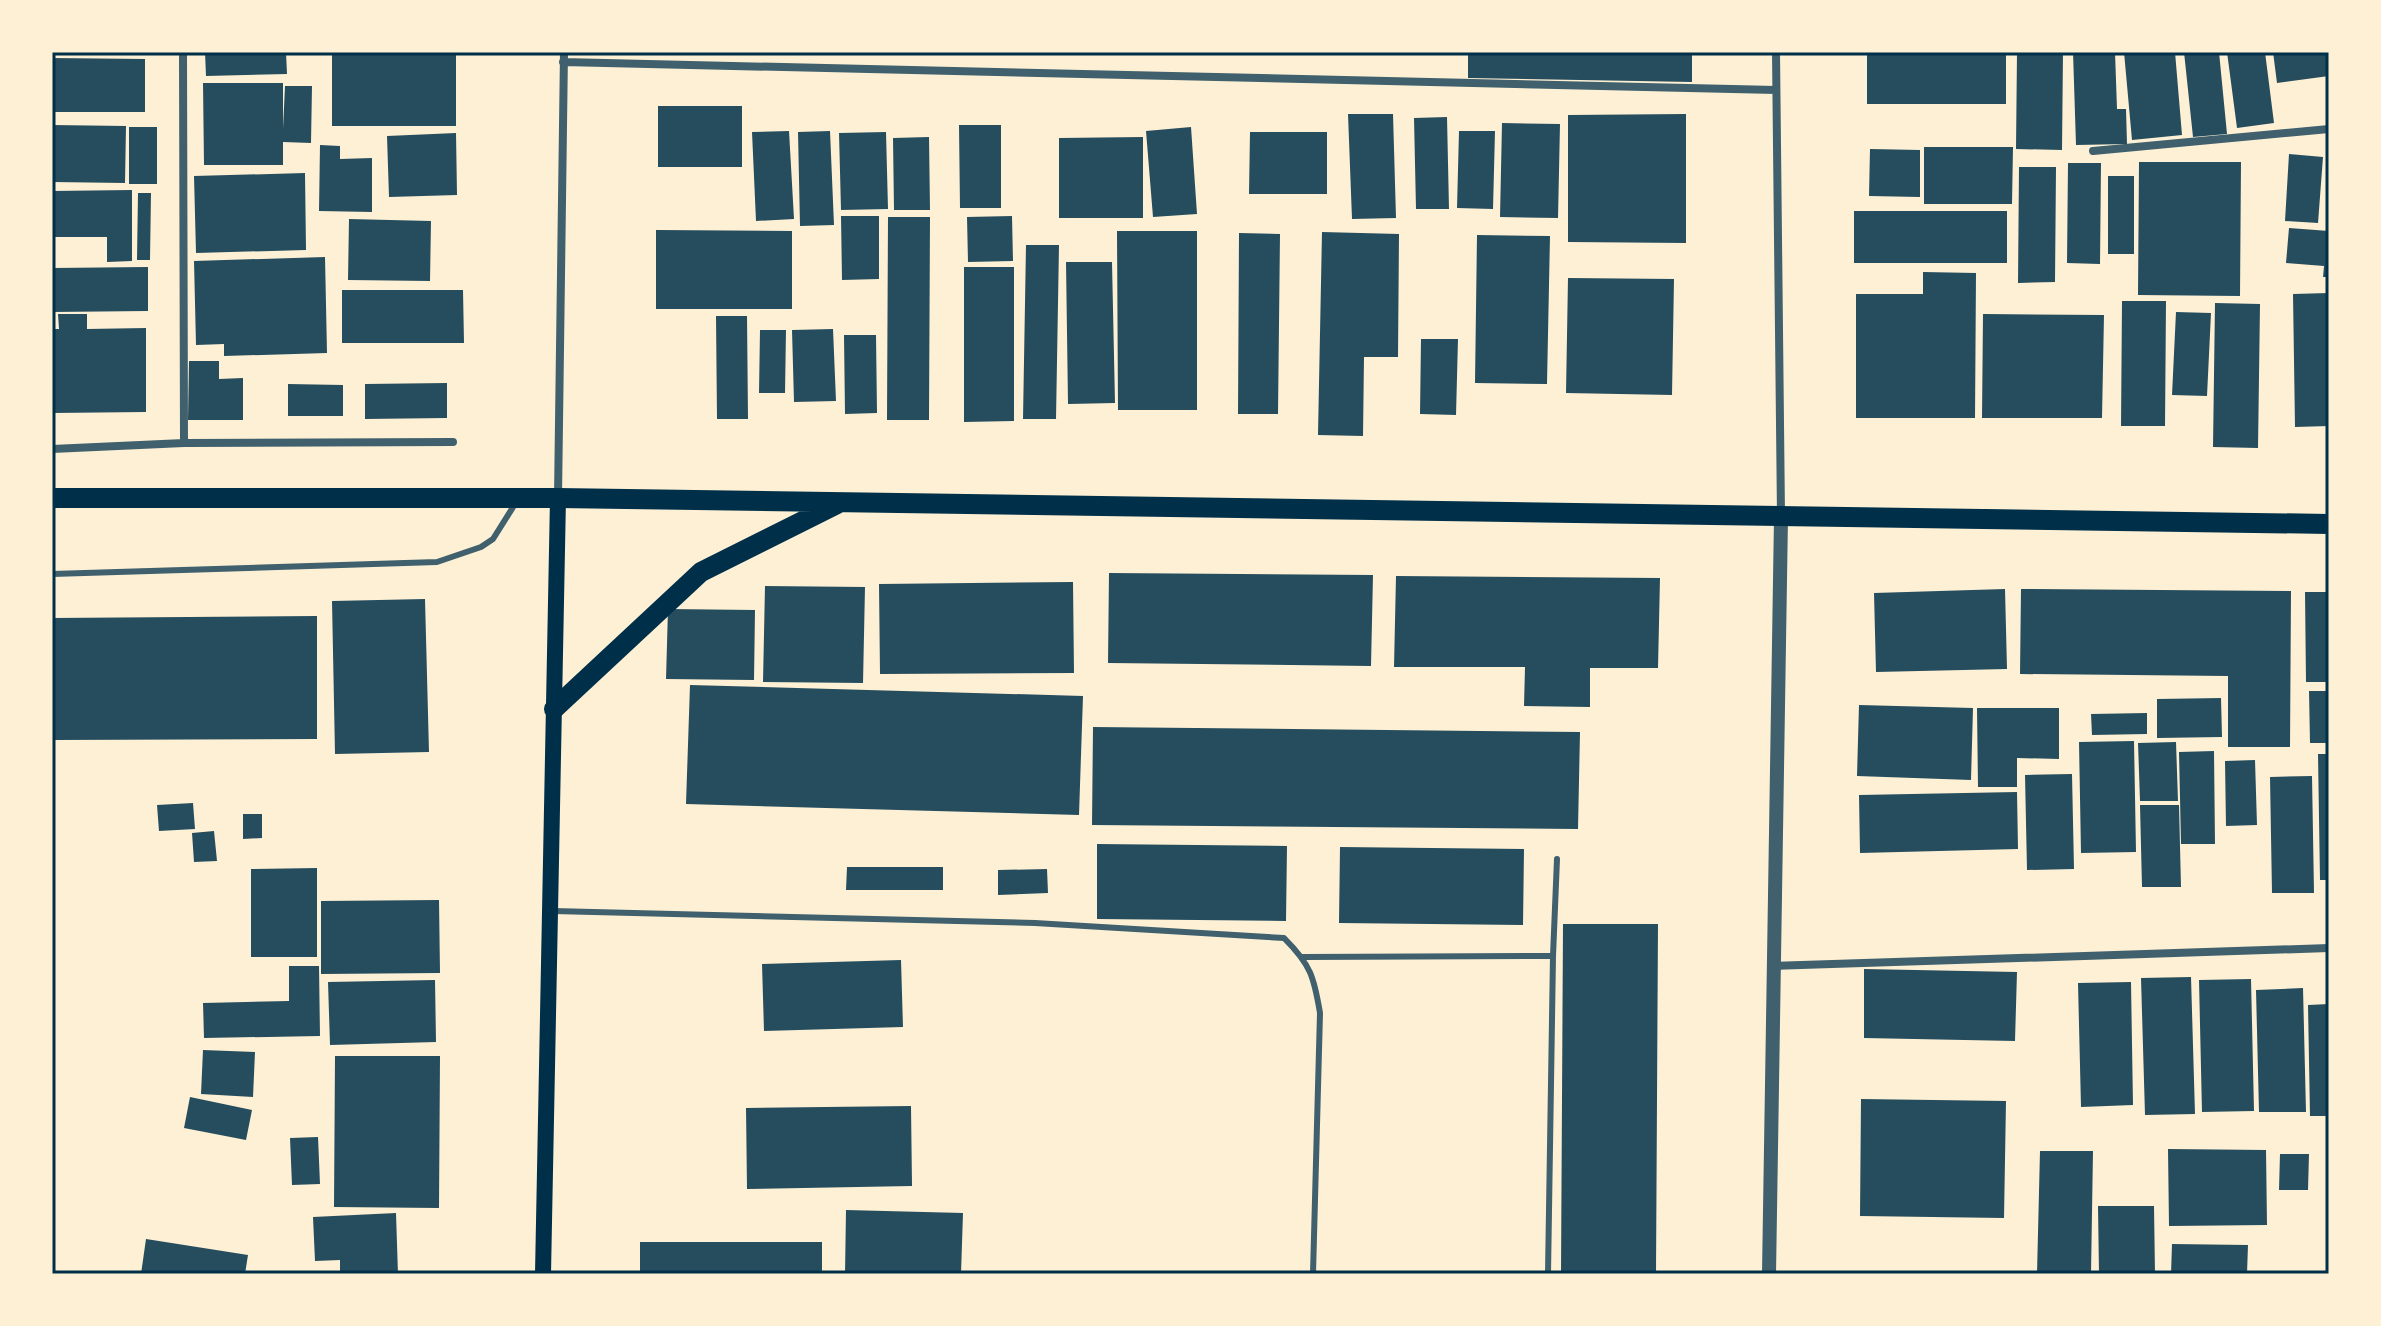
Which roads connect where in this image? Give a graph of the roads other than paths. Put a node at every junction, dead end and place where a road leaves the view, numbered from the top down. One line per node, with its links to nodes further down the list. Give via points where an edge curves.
1 (183, 52): 8 (street)
2 (1776, 52): 4 (street)
3 (564, 57): 4 (street); 12 (street)
4 (1776, 90): 14 (street)
5 (2329, 129): 6 (street)
6 (2093, 151)
7 (453, 442): 8 (street)
8 (184, 443): 9 (street)
9 (52, 449)
10 (519, 497): 11 (main road); 12 (main road); 16 (lane, via 493,539 437,562)
11 (52, 498)
12 (558, 498): 13 (main road); 17 (main road)
13 (841, 502): 14 (main road); 17 (main road, via 701,572)
14 (1781, 517): 15 (main road); 23 (street)
15 (2329, 524)
16 (52, 574)
17 (554, 709): 19 (main road)
18 (1557, 859): 21 (lane)
19 (549, 911): 22 (lane, via 1035,923 1269,937 1284,938); 24 (main road)
20 (2329, 948): 23 (street)
21 (1553, 956): 22 (lane); 26 (lane)
22 (1303, 957): 25 (lane, via 1315,981 1320,1013)
23 (1774, 966): 27 (street)
24 (543, 1274)
25 (1313, 1274)
26 (1548, 1274)
27 (1769, 1274)

